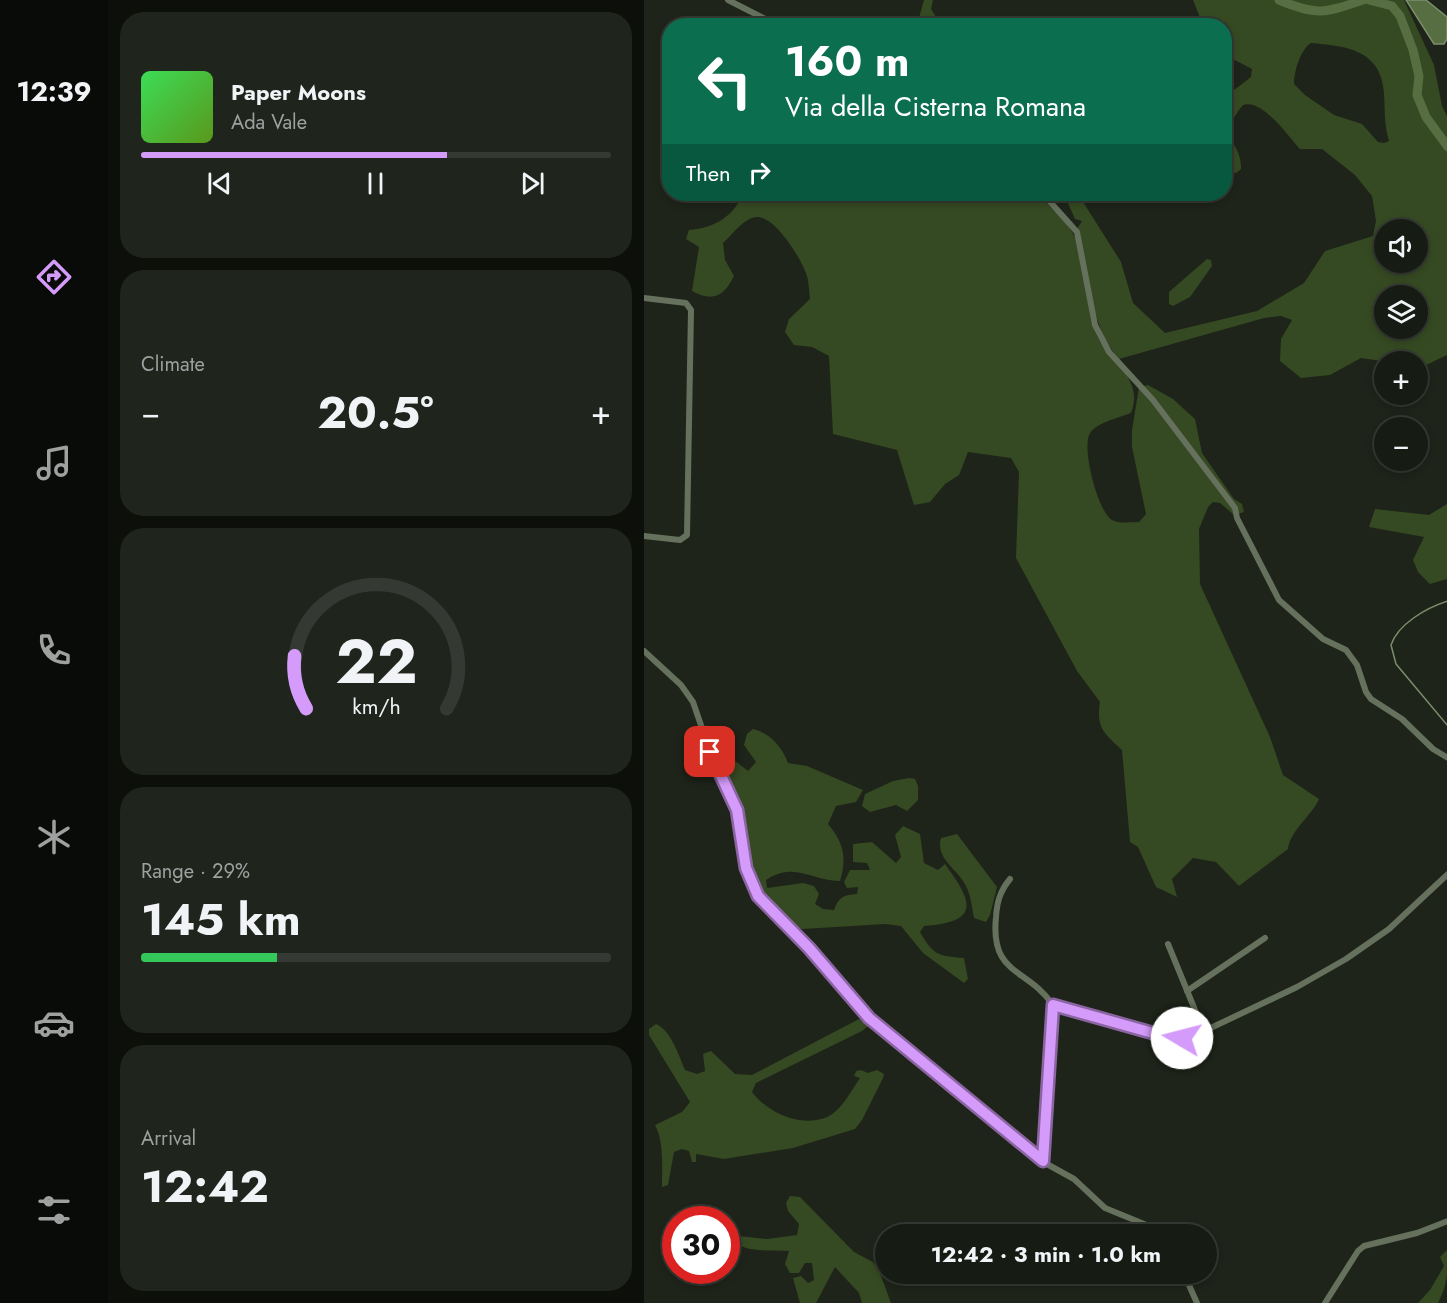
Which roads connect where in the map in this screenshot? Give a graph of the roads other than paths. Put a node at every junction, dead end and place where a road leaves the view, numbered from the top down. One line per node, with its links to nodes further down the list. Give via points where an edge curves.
1 (728, 0): 2 (street)
2 (763, 18)
3 (1049, 201): 7 (street, via 1077,232 1098,333 1109,352 1184,439 1235,508 1279,600 1323,639 1346,650 1357,664 1372,699 1403,719 1433,749)
4 (644, 298): 5 (street, via 686,303 691,310 687,535 680,540)
5 (644, 536)
6 (644, 651): 15 (street, via 681,685 693,702 713,760 737,810 746,868 758,896 869,1018)
7 (1448, 758)
8 (1448, 874): 14 (street, via 1389,929 1343,961)
9 (1010, 879): 13 (street, via 996,908 997,948 1009,967)
10 (1265, 938): 12 (street)
11 (1168, 944): 12 (street)
12 (1187, 991): 14 (street)
13 (1053, 1005): 14 (street, via 1164,1036 1182,1038); 15 (street)
14 (1204, 1032)
15 (1043, 1161): 17 (street, via 1076,1180 1105,1208)
16 (1448, 1221): 20 (street, via 1364,1246)
17 (1140, 1224)
18 (1188, 1284): 19 (street)
19 (1197, 1303)
20 (1325, 1303)

